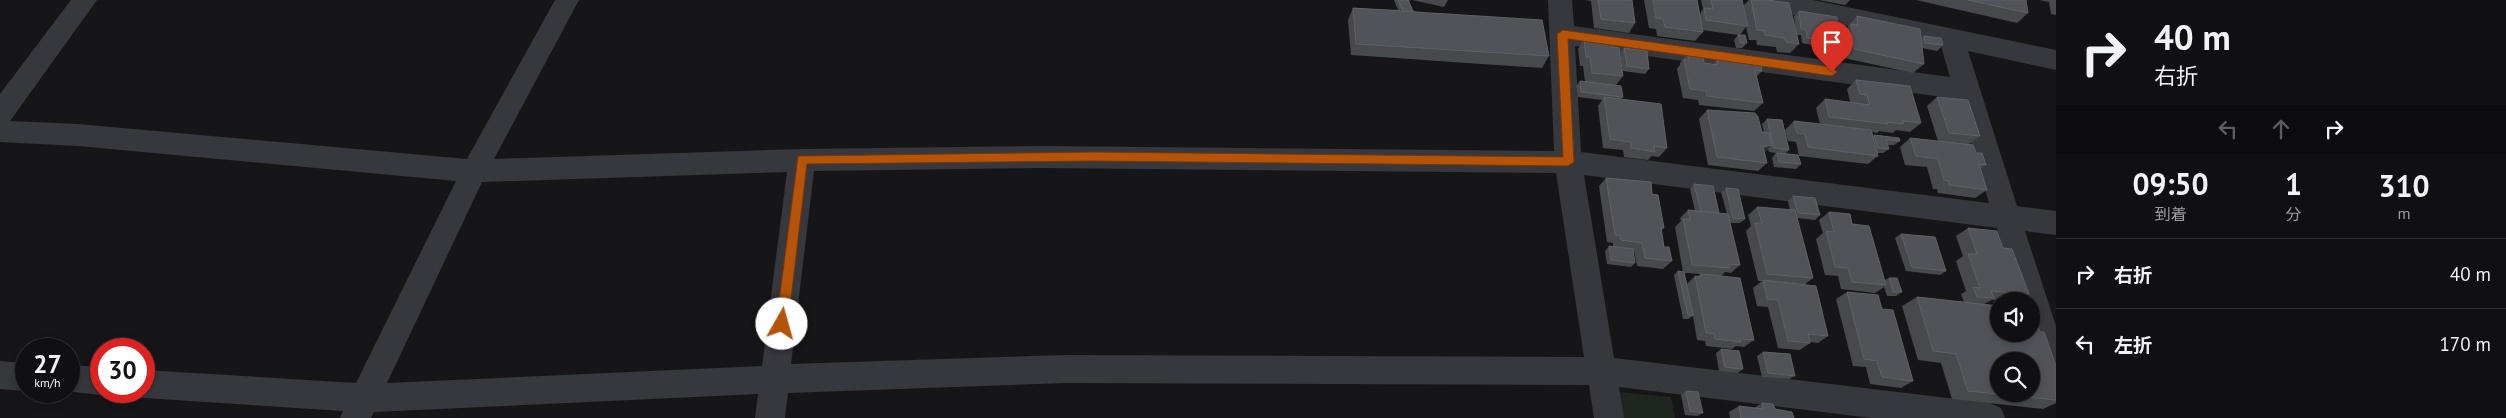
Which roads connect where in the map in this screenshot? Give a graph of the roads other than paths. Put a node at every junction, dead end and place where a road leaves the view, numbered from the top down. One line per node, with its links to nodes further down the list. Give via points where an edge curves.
1 (85, 0): 9 (street)
2 (567, 0): 13 (street)
3 (1560, 0): 5 (street)
4 (1766, 0): 6 (street)
5 (1563, 34): 8 (street); 12 (street)
6 (1951, 38): 7 (street); 8 (street)
7 (2056, 60)
8 (1967, 90): 14 (street)
9 (0, 114)
10 (0, 131): 13 (street)
11 (802, 160): 12 (street, via 1094,156); 13 (street); 20 (street)
12 (1568, 162): 14 (street); 16 (street)
13 (474, 171): 22 (street)
14 (2006, 217): 15 (street); 17 (street)
15 (2056, 223)
16 (1602, 371): 20 (street, via 1065,369); 24 (street); 25 (street)
17 (2056, 373)
18 (0, 375): 19 (street)
19 (15, 376)
20 (776, 379): 22 (street); 23 (street)
21 (155, 385): 22 (street)
22 (360, 408)
23 (770, 418)
24 (1609, 418)
25 (1990, 418)

